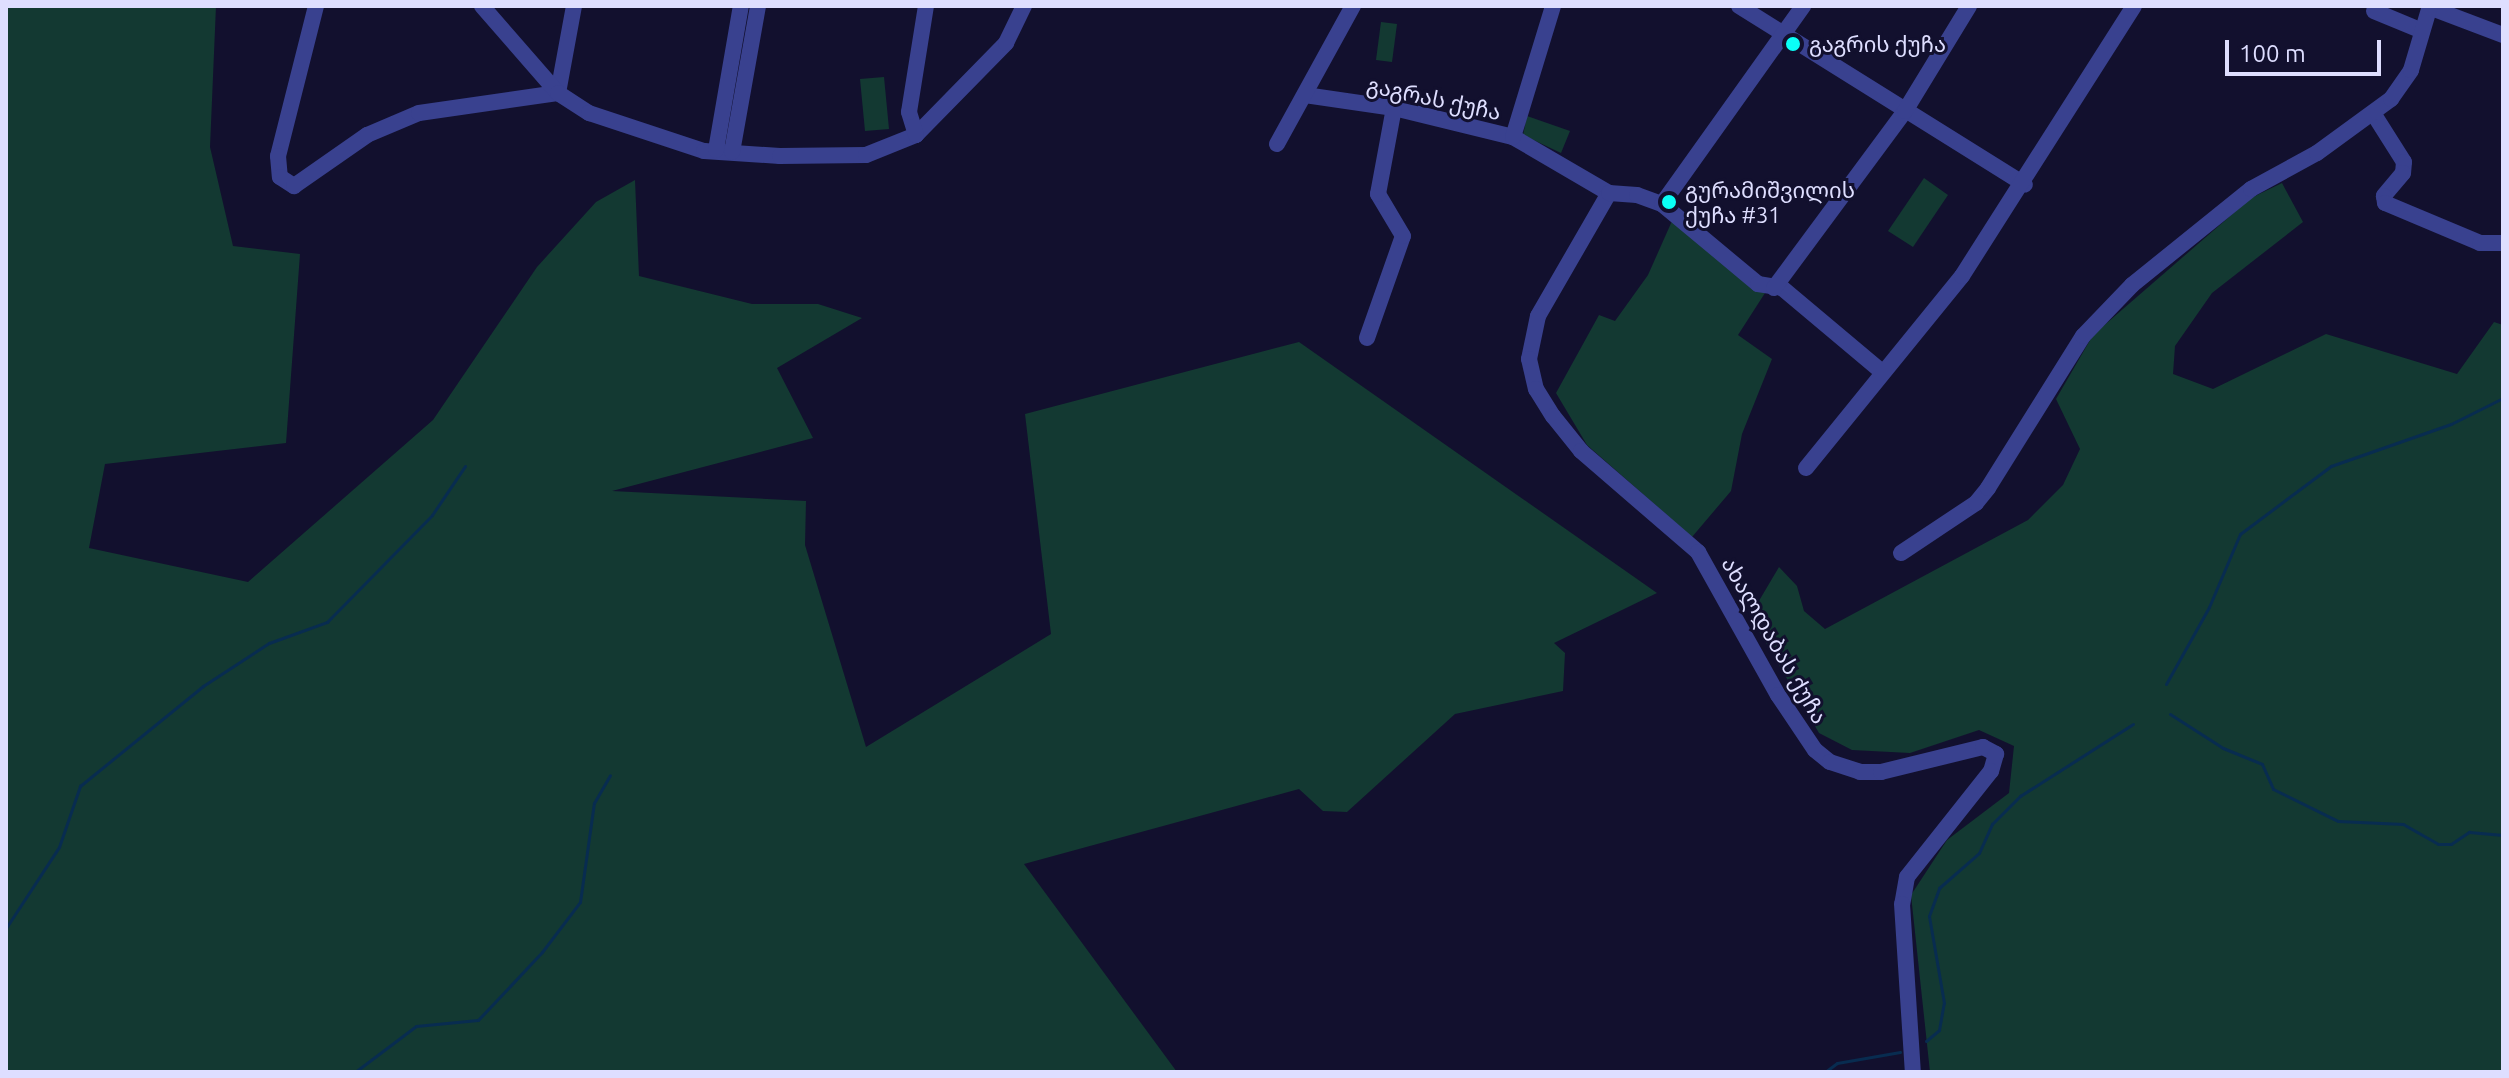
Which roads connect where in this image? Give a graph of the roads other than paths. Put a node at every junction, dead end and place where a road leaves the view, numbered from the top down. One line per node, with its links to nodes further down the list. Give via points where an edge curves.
1 (316, 6): 18 (street, via 278,156 280,177 290,185 302,185 367,135 419,113)
2 (482, 6): 18 (street)
3 (574, 6): 18 (street)
4 (926, 6): 23 (street, via 909,112)
5 (1024, 6): 23 (street, via 1006,43)
6 (1353, 6): 19 (street)
7 (1553, 6): 24 (street, გაგრას ქუჩა)
8 (1739, 6): 16 (street)
9 (1803, 6): 16 (street)
10 (1969, 6): 21 (street)
11 (2134, 6): 27 (street)
12 (2429, 7): 15 (street); 17 (street)
13 (749, 8): 26 (street)
14 (2374, 11): 15 (street)
15 (2422, 31): 22 (street, via 2404,85)
16 (1786, 33): 21 (street); 29 (street)
17 (2503, 35)
18 (558, 93): 26 (street, via 589,113 638,132)
19 (1305, 95): 20 (street, გაგრას ქუჩა); 25 (street)
20 (1394, 108): 24 (street, გაგრას ქუჩა); 32 (street, via 1378,194 1403,236)
21 (1905, 111): 27 (street); 31 (street)
22 (2373, 113): 30 (street, via 2404,162 2385,203); 35 (street, via 2317,153 2251,189 2132,285 2083,336 1976,503)
23 (916, 135): 26 (street, via 866,155)
24 (1513, 137): 28 (street)
25 (1277, 144)
26 (724, 151)
27 (2025, 185): 33 (street, via 1962,276)
28 (1609, 193): 29 (street); 36 (street, ახალდაბას ქუჩა, via 1548,292 1533,334 1532,376 1553,416 1581,451 1698,552 1778,695 1815,750 1830,762 1860,772 1881,772 1983,747 1996,754 1991,771 1907,877 1902,904)
29 (1662, 204): 31 (street, via 1748,276)
30 (2497, 244)
31 (1774, 288): 33 (street, via 1782,288)
32 (1367, 338)
33 (1881, 371): 34 (street)
34 (1806, 468)
35 (1901, 553)
36 (1913, 1072)

